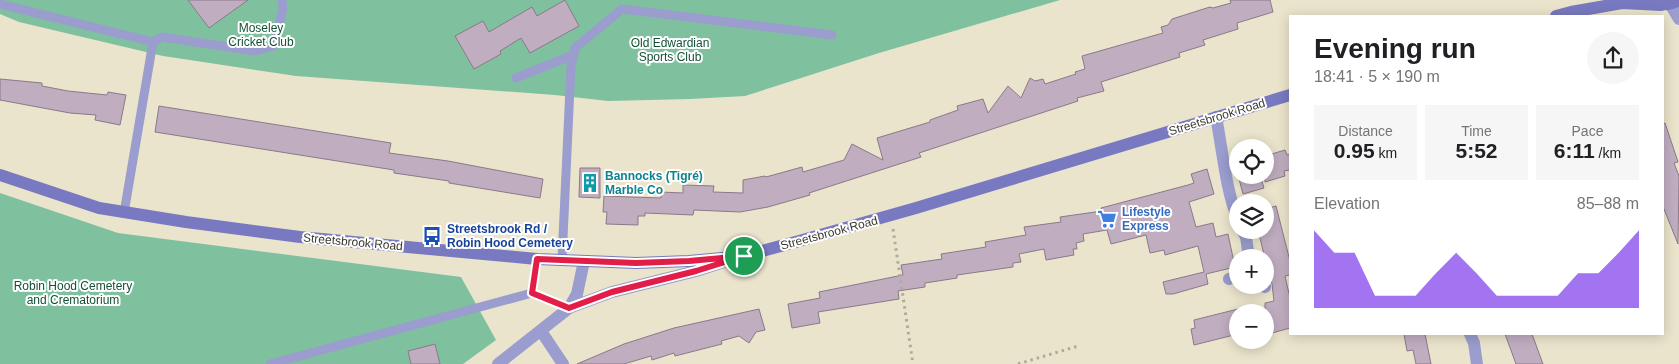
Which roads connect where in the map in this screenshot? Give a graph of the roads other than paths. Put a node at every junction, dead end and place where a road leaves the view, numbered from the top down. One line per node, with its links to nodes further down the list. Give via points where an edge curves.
1 (282, 0): 9 (lane, via 274,46 254,51 162,37)
2 (1595, 0): 5 (main road)
3 (1665, 2): 5 (main road, via 1622,3); 7 (street)
4 (0, 4): 9 (lane)
5 (1571, 12): 6 (main road)
6 (1560, 15)
7 (1679, 19)
8 (832, 35): 10 (lane, via 622,9 575,48)
9 (152, 42): 16 (lane)
10 (573, 55): 11 (lane); 19 (lane)
11 (516, 78)
12 (1289, 95): 13 (main road, Streetsbrook Road)
13 (1216, 118): 15 (street); 17 (main road, Streetsbrook Road, via 890,216)
14 (0, 175): 16 (main road, Streetsbrook Road, via 99,208)
15 (1231, 194)
16 (124, 212): 18 (main road, Streetsbrook Road, via 300,237)
17 (744, 256): 20 (main road, Streetsbrook Road, via 636,263); 22 (street, via 612,292)
18 (537, 259): 19 (main road, Streetsbrook Road); 21 (lane)
19 (562, 259): 20 (main road, Streetsbrook Road)
20 (584, 260): 22 (street, via 577,294)
21 (532, 293): 22 (lane); 25 (lane)
22 (569, 308): 23 (street)
23 (541, 331): 26 (street); 27 (street)
24 (1470, 335): 28 (street)
25 (270, 364)
26 (498, 364)
27 (563, 364)
28 (1477, 364)

